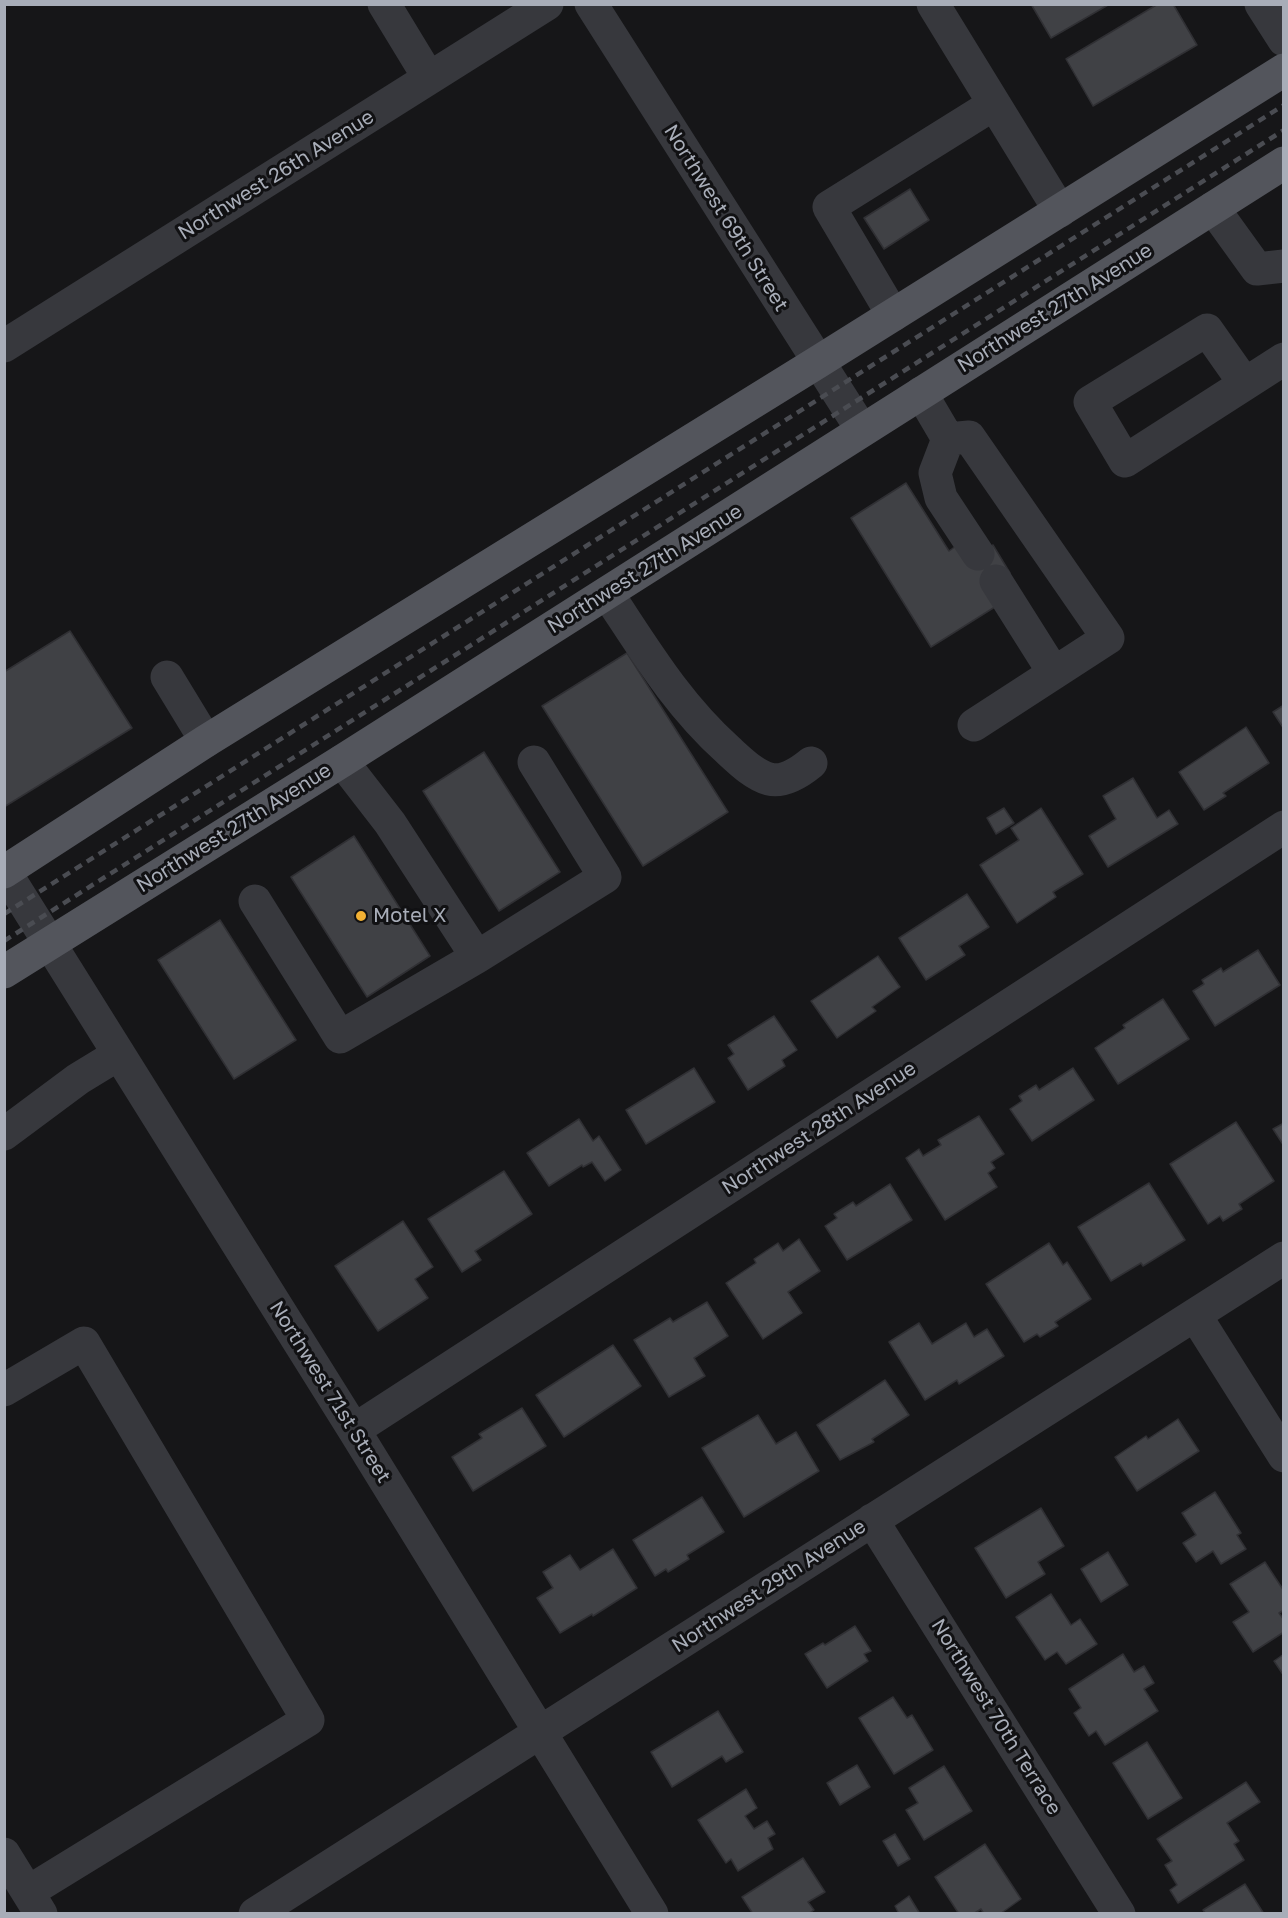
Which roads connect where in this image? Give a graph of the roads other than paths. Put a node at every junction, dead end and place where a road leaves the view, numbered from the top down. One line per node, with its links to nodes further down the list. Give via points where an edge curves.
1 (384, 4): 8 (street)
2 (547, 4): 8 (street, Northwest 26th Avenue)
3 (591, 4): 17 (street, Northwest 69th Street)
4 (1261, 4): 6 (street)
5 (943, 8): 9 (street)
6 (1284, 40)
7 (1284, 70): 12 (main road)
8 (429, 78): 15 (street, Northwest 26th Avenue)
9 (994, 104): 12 (street); 14 (street, via 829,207)
10 (1284, 163): 11 (main road, Northwest 27th Avenue)
11 (1213, 208): 13 (street, via 1257,269); 19 (main road, Northwest 27th Avenue)
12 (1060, 211): 14 (main road)
13 (1284, 266)
14 (893, 315): 17 (main road)
15 (4, 346)
16 (1284, 359): 18 (street)
17 (818, 362): 20 (street, Northwest 69th Street); 28 (main road)
18 (1245, 384)
19 (921, 393): 20 (main road, Northwest 27th Avenue); 21 (street)
20 (862, 430): 24 (main road, Northwest 27th Avenue)
21 (948, 438): 22 (street, via 935,473 941,498); 25 (street, via 969,437 1108,638)
22 (978, 554)
23 (996, 581): 25 (street)
24 (607, 592): 29 (main road, Northwest 27th Avenue); 31 (street, via 678,699 747,768 771,780 796,775)
25 (1054, 673): 27 (street)
26 (167, 677): 28 (street)
27 (974, 725)
28 (206, 741): 33 (main road)
29 (342, 761): 35 (main road, Northwest 27th Avenue); 36 (street, via 390,823)
30 (534, 762): 36 (street, via 605,877)
31 (811, 763)
32 (1284, 826): 43 (street, Northwest 28th Avenue)
33 (5, 872): 35 (street, Northwest 71st Street)
34 (255, 901): 36 (street, via 340,1036)
35 (50, 943): 37 (main road, Northwest 27th Avenue); 38 (street, Northwest 71st Street)
36 (477, 957)
37 (4, 972)
38 (119, 1054): 39 (street); 43 (street, Northwest 71st Street)
39 (4, 1134)
40 (1284, 1258): 41 (street, Northwest 29th Avenue)
41 (1195, 1315): 44 (street); 45 (street, Northwest 29th Avenue)
42 (4, 1390): 48 (street, via 84,1343 308,1720)
43 (354, 1430): 46 (street, Northwest 71st Street)
44 (1284, 1456)
45 (872, 1520): 46 (street, Northwest 29th Avenue); 51 (street, Northwest 70th Terrace)
46 (540, 1732): 49 (street, Northwest 29th Avenue); 50 (street, Northwest 71st Street)
47 (4, 1854): 48 (street)
48 (35, 1903)
49 (255, 1914)
50 (652, 1914)
51 (1119, 1914)

